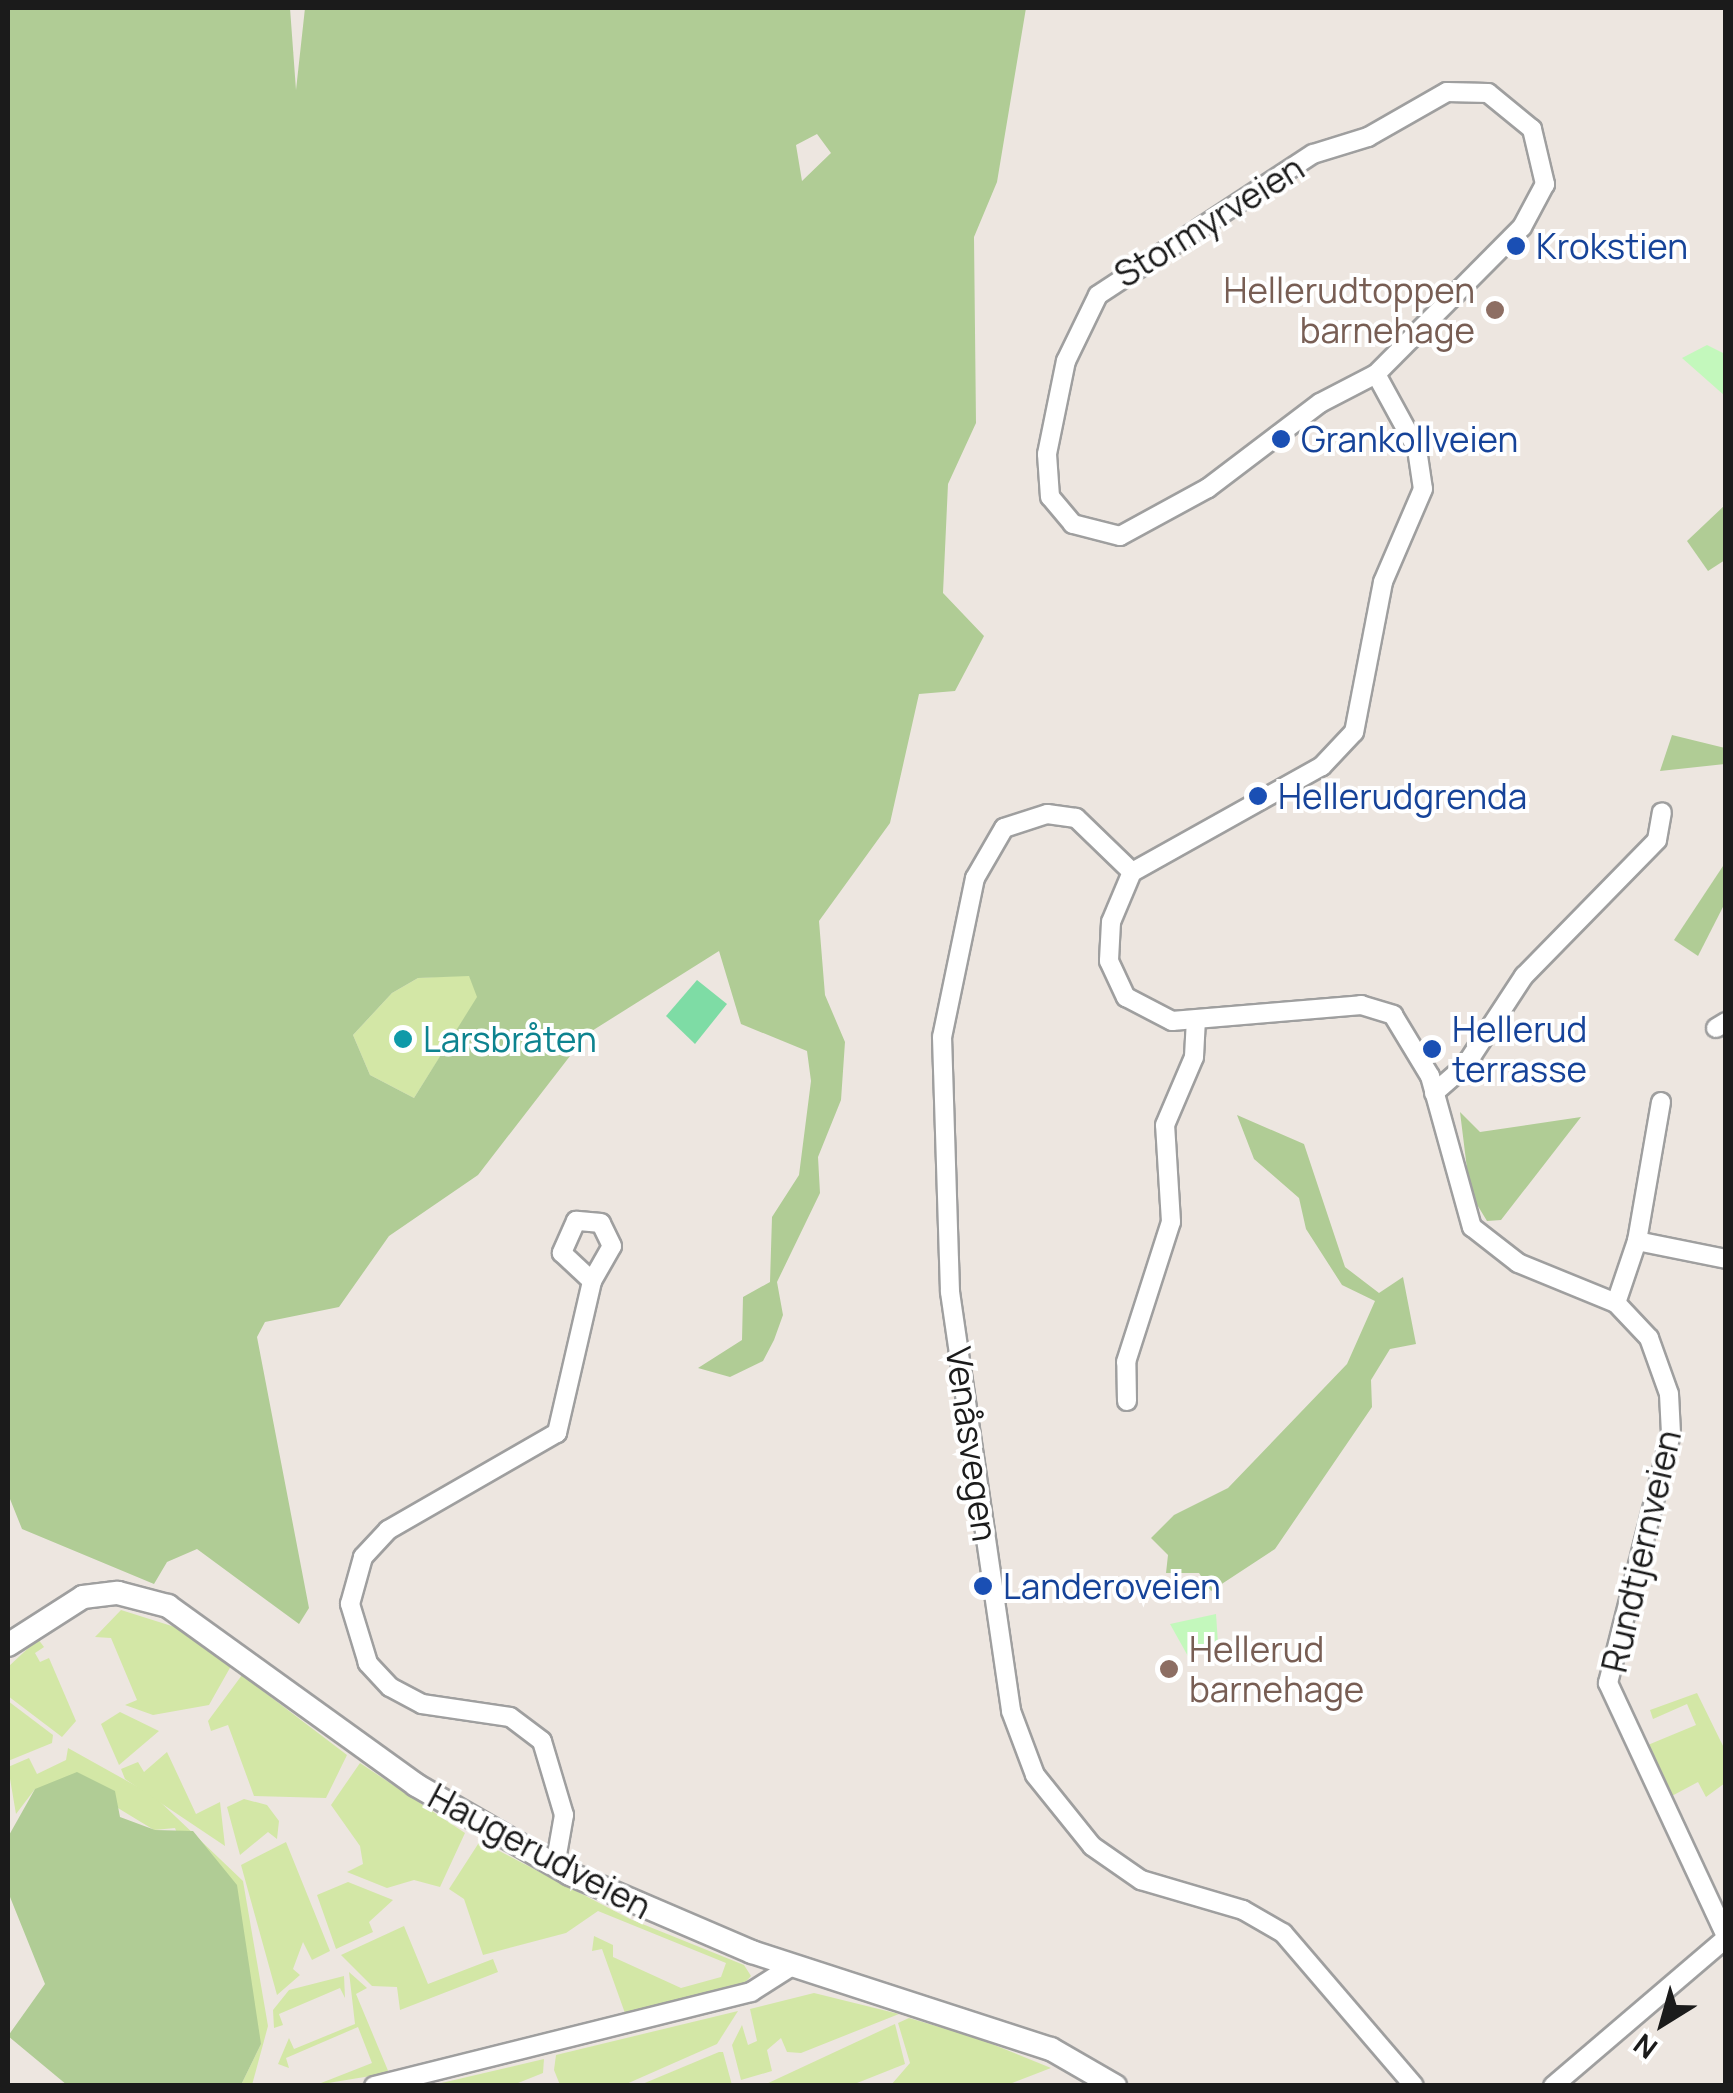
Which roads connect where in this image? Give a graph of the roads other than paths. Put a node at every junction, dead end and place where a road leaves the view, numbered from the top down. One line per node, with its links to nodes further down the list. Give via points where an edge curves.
1 (1376, 374): 1 (street, Stormyrveien, via 1538,204 1546,167 1532,128 1488,92 1446,92 1368,136 1313,154 1110,280 1080,319 1066,361 1046,477 1073,524 1120,536); 3 (street, via 1417,449 1423,489 1383,582 1354,732 1322,766)
2 (1662, 812): 5 (street, via 1657,840 1524,976 1465,1066)
3 (1132, 872): 4 (street, Rundtjernveien, via 1111,922 1113,976 1148,1012); 18 (street, Venåsvegen, via 1076,818 1047,814 1004,828 976,878 942,1036 950,1292 1012,1711 1036,1775 1092,1846 1141,1880 1244,1910 1283,1932)
4 (1196, 1022): 5 (street, Rundtjernveien, via 1377,1007 1416,1040); 11 (street, via 1194,1057 1165,1125 1171,1222 1126,1362)
5 (1434, 1093): 10 (street, Rundtjernveien, via 1472,1227 1518,1264)
6 (1661, 1102): 7 (street)
7 (1637, 1241): 8 (street); 10 (street)
8 (1726, 1258)
9 (592, 1281): 13 (street, via 557,1432 388,1530 363,1557 350,1604 363,1653 390,1687 422,1704 510,1718 542,1742 564,1814)
10 (1616, 1303): 14 (street, Rundtjernveien, via 1649,1338 1672,1417 1608,1683)
11 (1127, 1401)
12 (8, 1644): 13 (street, Haugerudveien, via 83,1597 118,1593 168,1606 416,1785)
13 (555, 1866): 15 (street, Haugerudveien)
14 (1726, 1937): 19 (street)
15 (792, 1966): 16 (street, via 751,1992); 17 (street, Haugerudveien, via 1020,2037)
16 (374, 2086)
17 (1114, 2086)
18 (1414, 2086)
19 (1553, 2086)

